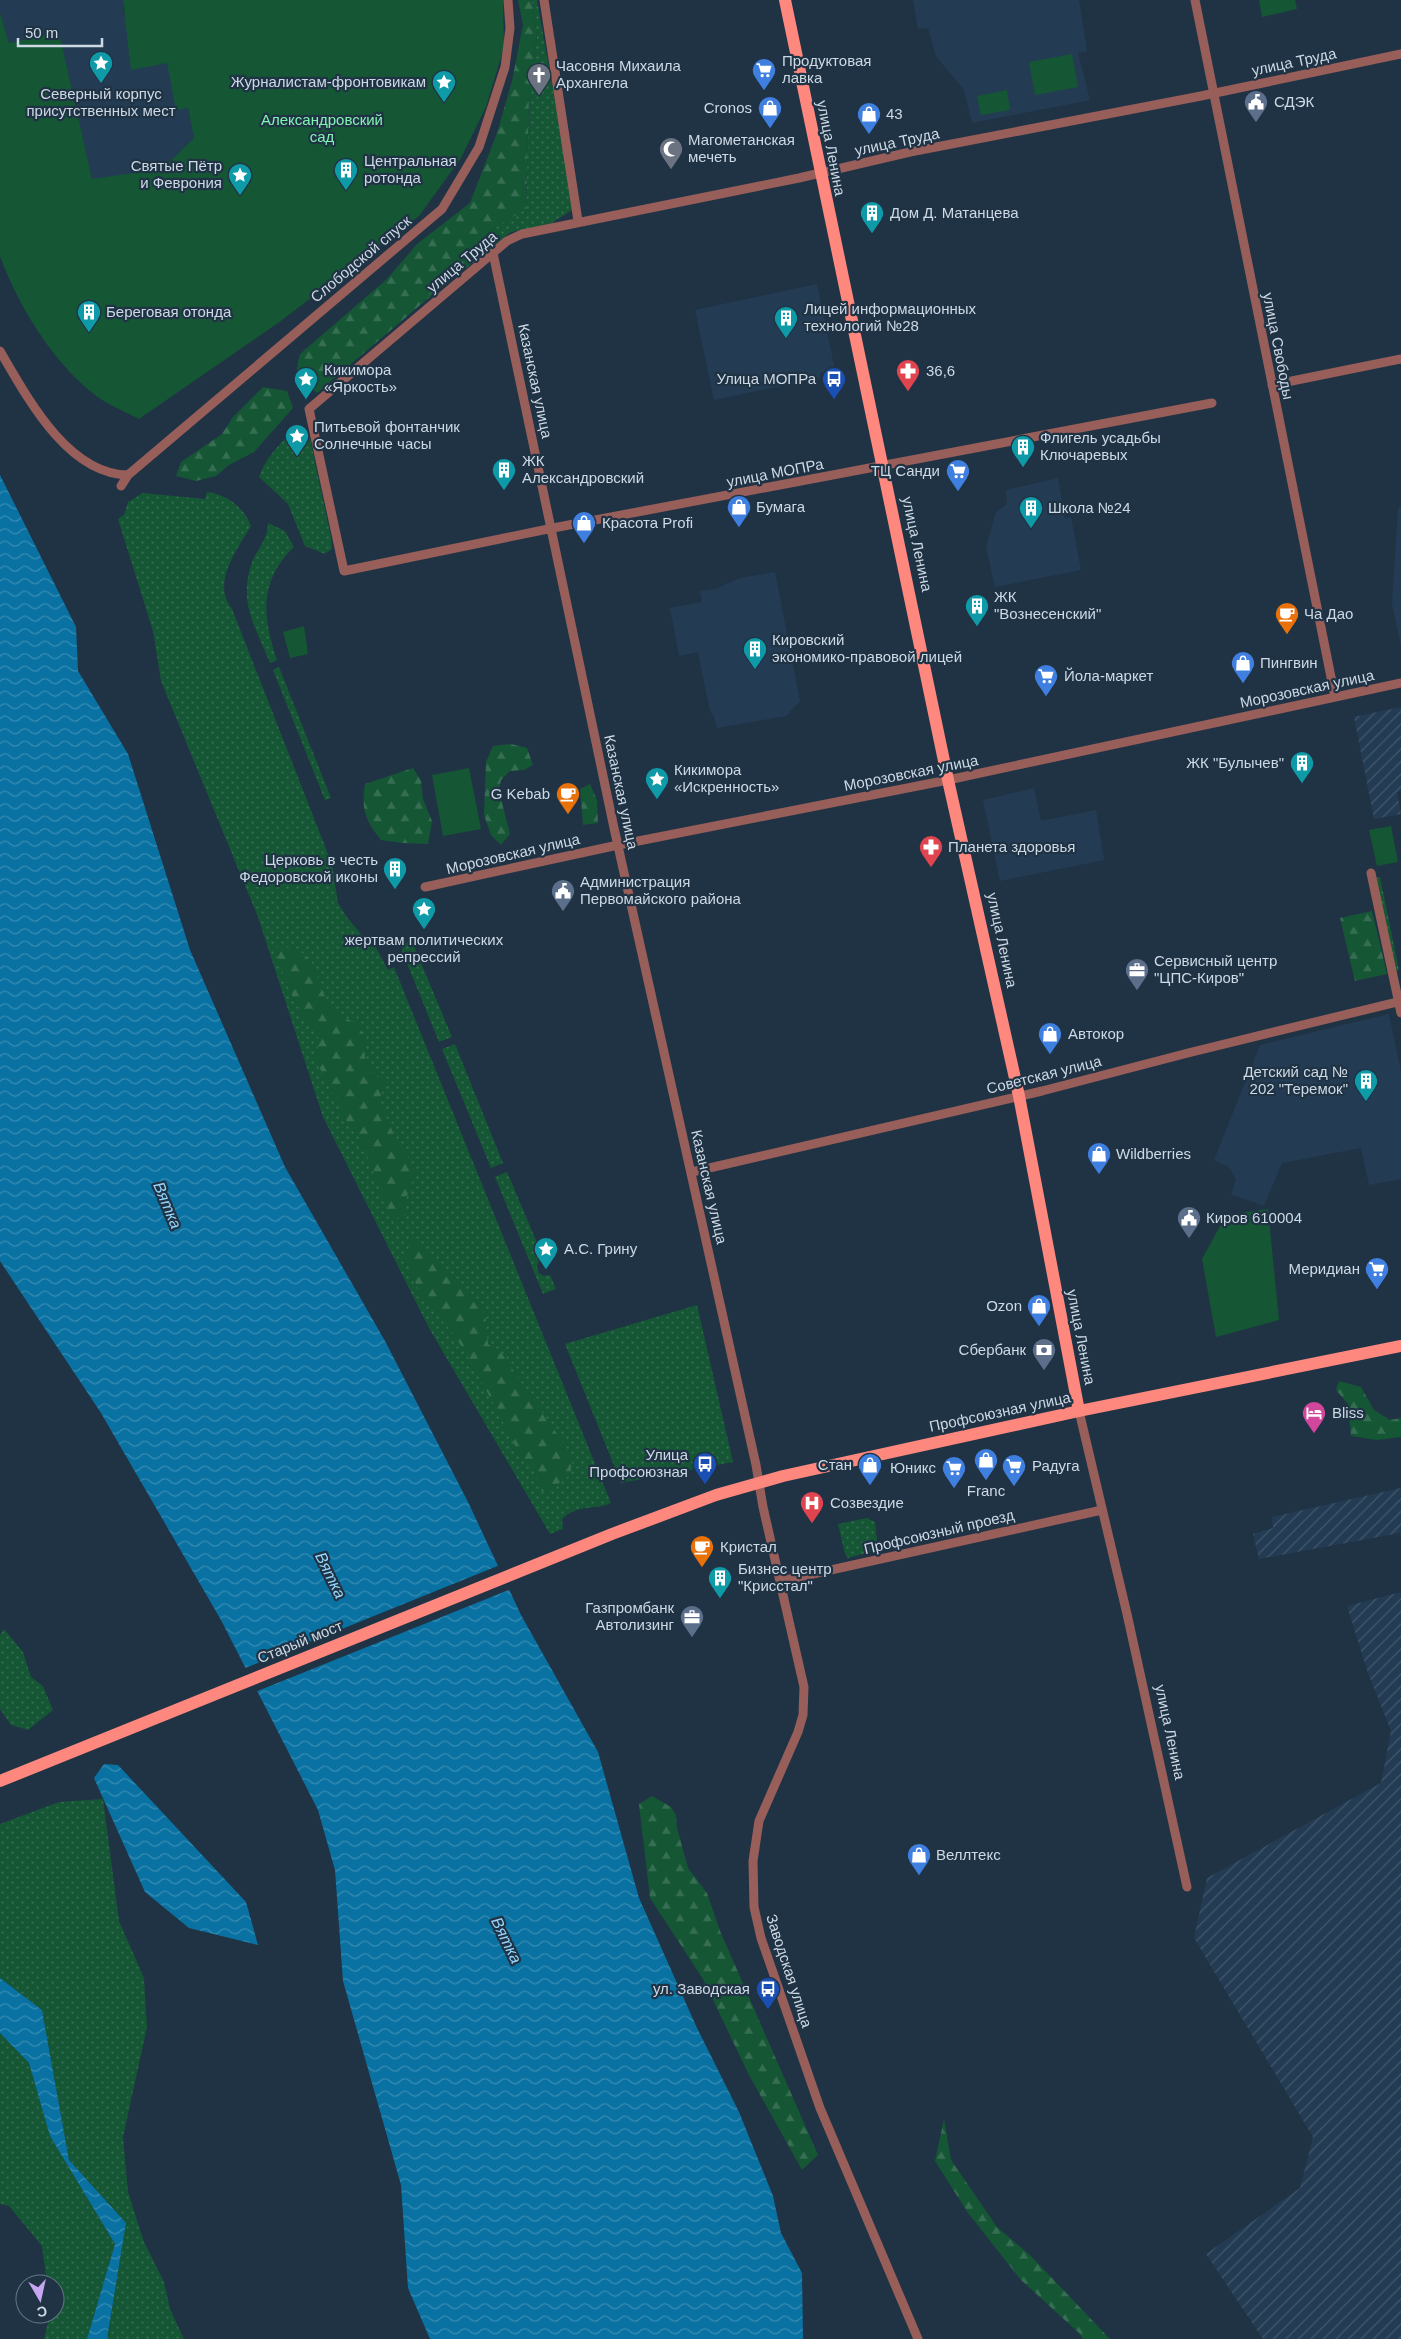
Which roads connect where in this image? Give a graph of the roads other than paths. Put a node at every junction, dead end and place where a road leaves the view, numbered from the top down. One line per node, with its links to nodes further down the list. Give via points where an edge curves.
1 (508, 0): 15 (street, Слободской спуск, via 510,28 505,67 479,148 442,209)
2 (544, 0): 8 (street)
3 (785, 0): 7 (main road, улица Ленина)
4 (1195, 0): 6 (street, улица Свободы)
5 (1401, 54): 6 (street, улица Труда)
6 (1212, 94): 7 (street, улица Труда, via 910,152); 12 (street, улица Свободы)
7 (820, 173): 8 (street, улица Труда); 14 (main road, улица Ленина)
8 (578, 221): 9 (street, улица Труда, via 522,234 507,241)
9 (494, 253): 17 (street, Казанская улица); 18 (street, улица Труда, via 309,410)
10 (0, 351): 15 (street, via 38,412 65,445 112,475)
11 (1401, 359): 12 (street)
12 (1272, 385): 20 (street, улица Свободы)
13 (1212, 403): 14 (street, улица МОПРа)
14 (884, 466): 17 (street, улица МОПРа); 21 (main road, улица Ленина)
15 (128, 475): 16 (street, Слободской спуск)
16 (121, 486)
17 (552, 528): 18 (street, улица МОПРа); 22 (street, Казанская улица)
18 (344, 571)
19 (1401, 683): 20 (street, Морозовская улица)
20 (1335, 697): 21 (street, Морозовская улица)
21 (948, 780): 22 (street, Морозовская улица); 27 (main road, улица Ленина)
22 (618, 844): 24 (street, Морозовская улица); 28 (street, Казанская улица)
23 (1371, 873): 25 (street)
24 (425, 888)
25 (1400, 1001): 26 (street); 27 (street, Советская улица)
26 (1401, 1013)
27 (1019, 1096): 28 (street, Советская улица); 30 (main road, улица Ленина)
28 (692, 1172): 31 (street, Казанская улица)
29 (1401, 1346): 30 (main road, Профсоюзная улица)
30 (1079, 1411): 31 (main road, Профсоюзная улица); 32 (street, улица Ленина)
31 (758, 1483): 33 (main road, Профсоюзная улица, via 716,1495); 34 (street, Заводская улица)
32 (1102, 1510): 34 (street, Профсоюзный проезд); 36 (street, улица Ленина)
33 (612, 1534): 35 (main road, Старый мост)
34 (781, 1582): 37 (street, Заводская улица, via 802,1671 804,1701 798,1732 759,1821 752,1875 754,1907 761,1938 820,2108)
35 (0, 1781)
36 (1187, 1887)
37 (918, 2339)

